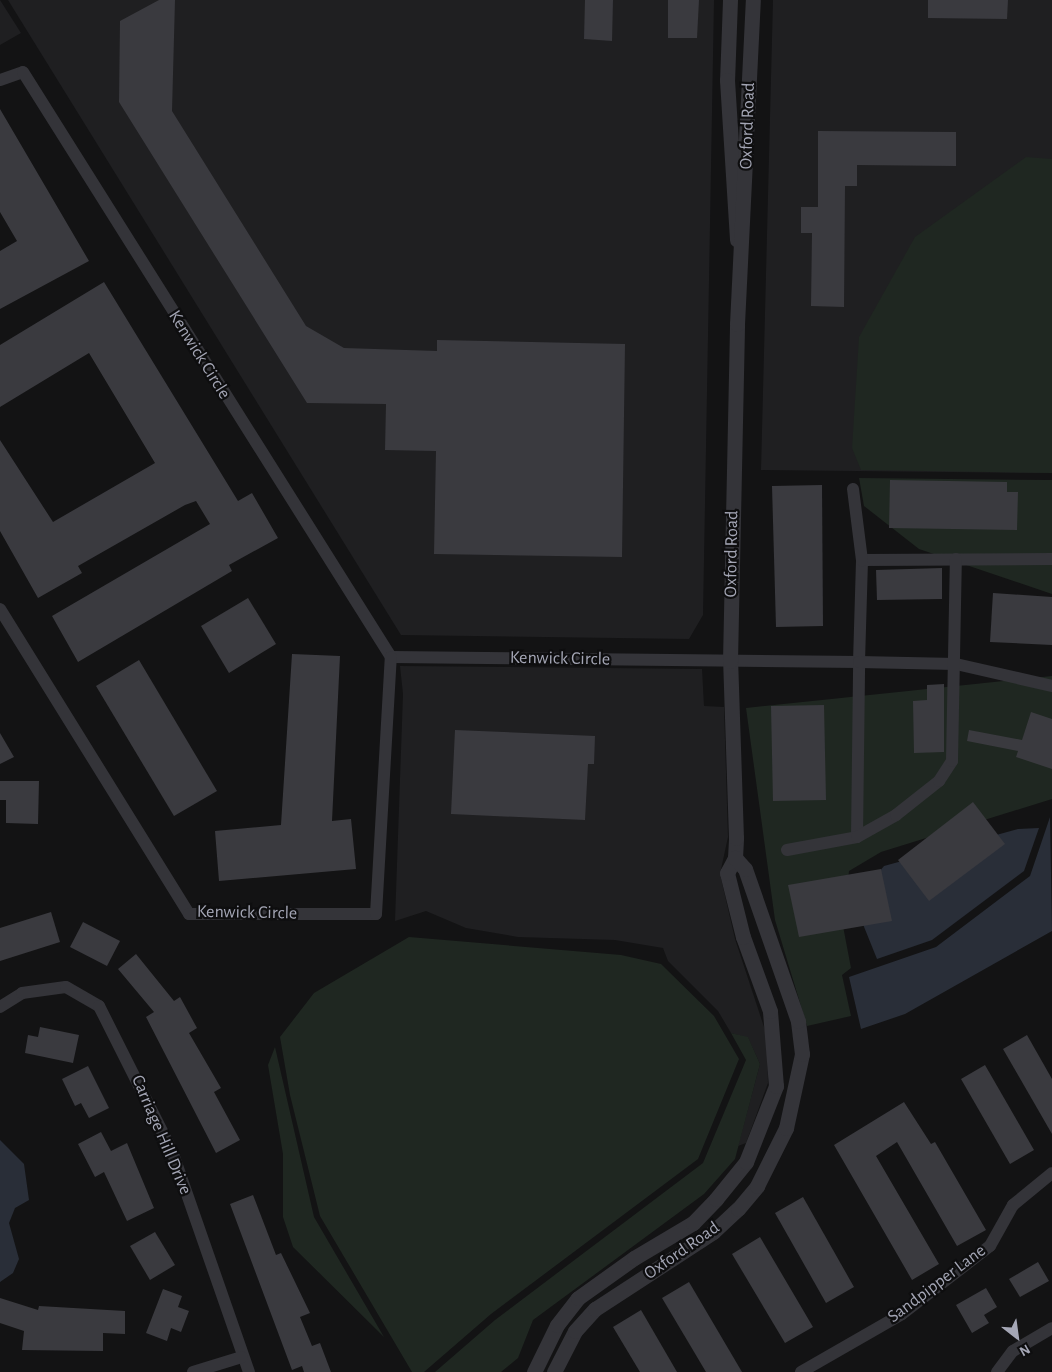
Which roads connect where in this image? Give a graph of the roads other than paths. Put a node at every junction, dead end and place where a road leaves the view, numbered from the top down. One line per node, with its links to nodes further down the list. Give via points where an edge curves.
1 (730, 0): 4 (street, Oxford Road, via 727,80 733,216)
2 (753, 0): 4 (street, Oxford Road, via 746,216)
3 (0, 80): 10 (street, Kenwick Circle, via 23,72)
4 (739, 251): 11 (street, Oxford Road)
5 (853, 489): 8 (street)
6 (956, 559): 7 (street); 8 (street); 13 (street)
7 (1052, 559)
8 (862, 560): 12 (street)
9 (0, 609): 10 (street, Kenwick Circle, via 189,914 376,914)
10 (391, 657): 11 (street, Kenwick Circle)
11 (730, 661): 12 (street, Kenwick Circle); 17 (street, Oxford Road)
12 (860, 662): 13 (street, Kenwick Circle); 15 (street)
13 (956, 664): 14 (street, Kenwick Circle); 15 (street, via 952,761 933,786)
14 (1052, 686)
15 (857, 837): 16 (street)
16 (787, 850)
17 (735, 858): 24 (street, Oxford Road, via 727,872 775,1036 776,1086 764,1125 746,1162 693,1223 634,1258 578,1298 557,1325); 25 (street, Oxford Road, via 744,869 798,1021 802,1054 786,1128 757,1186 738,1209 713,1232 594,1309 575,1331)
18 (0, 1008): 21 (street, Carriage Hill Drive, via 22,994 66,987 99,1006 172,1151)
19 (1052, 1173): 26 (street, Sandpipper Lane, via 1012,1205 990,1246 902,1314)
20 (1052, 1328): 27 (street, via 1013,1351)
21 (242, 1357): 22 (street); 23 (street, Carriage Hill Drive)
22 (193, 1372)
23 (249, 1372)
24 (534, 1372)
25 (554, 1372)
26 (801, 1372)
27 (997, 1372)

